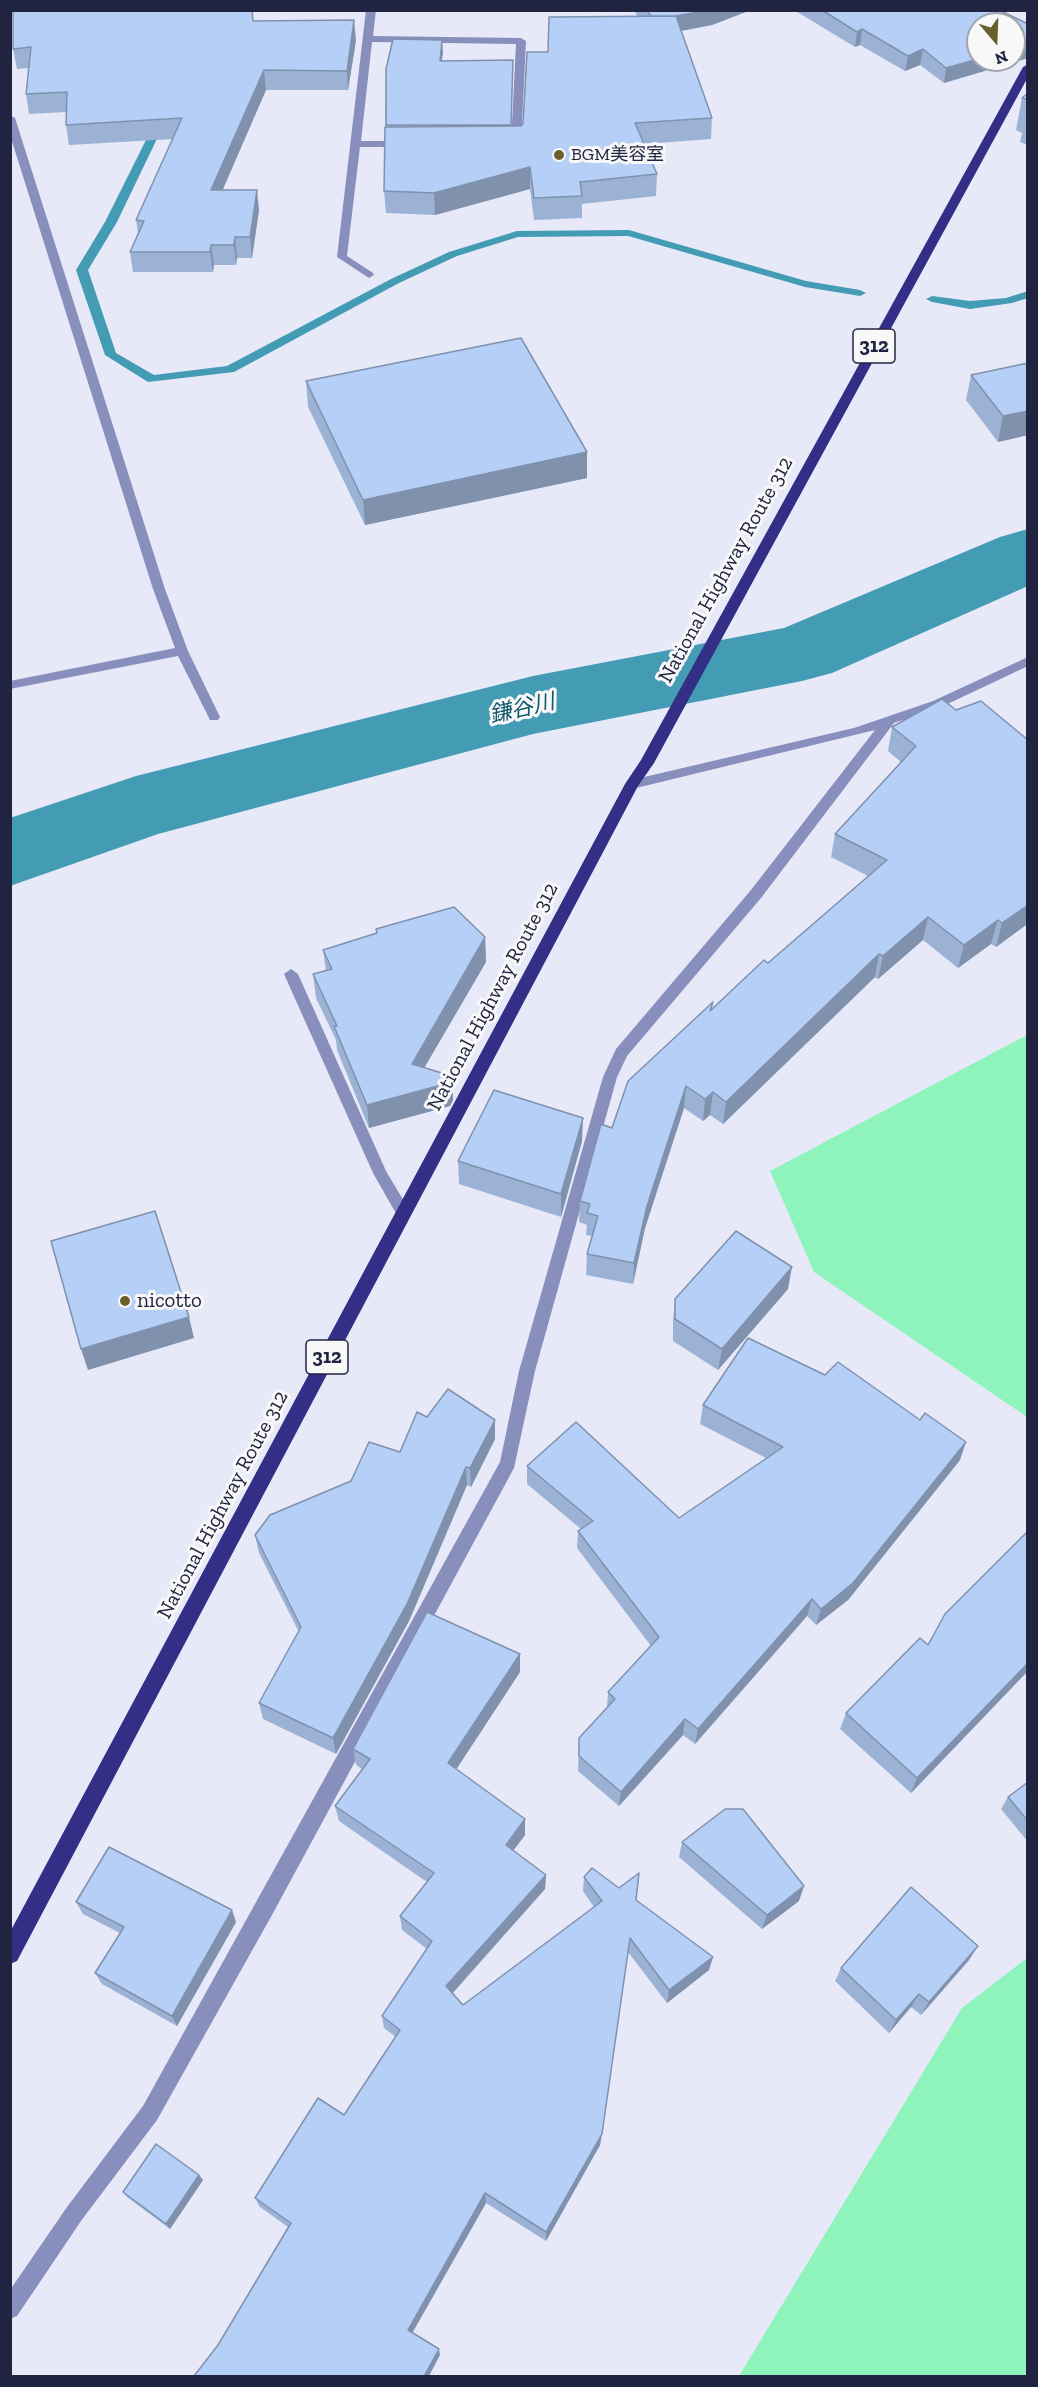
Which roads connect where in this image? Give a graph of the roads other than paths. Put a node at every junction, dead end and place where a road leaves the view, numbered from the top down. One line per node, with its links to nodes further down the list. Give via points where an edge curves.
1 (371, 10): 2 (street)
2 (368, 39): 5 (street); 7 (street, via 521,41 518,144)
3 (1028, 67): 14 (highway, National Highway Route 312 / 312)
4 (10, 118): 9 (street)
5 (355, 144): 6 (street); 8 (street, via 342,257)
6 (413, 144)
7 (506, 144)
8 (369, 275)
9 (182, 651): 11 (street); 12 (street)
10 (1028, 661): 13 (street, via 937,704)
11 (10, 685)
12 (214, 717)
13 (890, 720): 14 (street, via 833,738); 18 (street, via 756,894 621,1053 610,1077 527,1371 508,1463 150,2113)
14 (632, 784): 16 (highway, National Highway Route 312 / 312)
15 (291, 974): 16 (street, via 380,1173)
16 (404, 1213): 17 (highway, National Highway Route 312 / 312)
17 (10, 1954)
18 (10, 2309)

